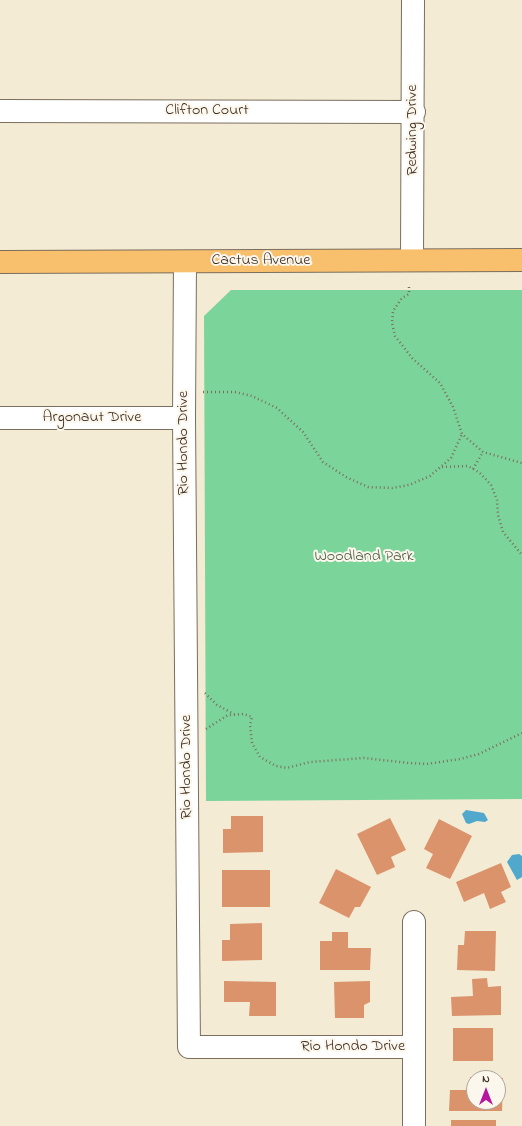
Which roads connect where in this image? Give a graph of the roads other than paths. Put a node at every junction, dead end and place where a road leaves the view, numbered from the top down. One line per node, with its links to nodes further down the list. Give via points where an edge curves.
1 (413, 0): 3 (street, Redwing Drive)
2 (0, 111): 3 (street, Clifton Court)
3 (414, 112): 4 (street, Redwing Drive)
4 (412, 260): 5 (main road, Cactus Avenue); 7 (main road, Cactus Avenue)
5 (522, 260)
6 (0, 262): 7 (main road, Cactus Avenue)
7 (185, 262): 9 (street, Rio Hondo Drive)
8 (0, 418): 9 (street, Argonaut Drive)
9 (184, 418): 11 (street, Rio Hondo Drive, via 189,1047)
10 (414, 922): 11 (street)
11 (414, 1047): 12 (street)
12 (414, 1126)

